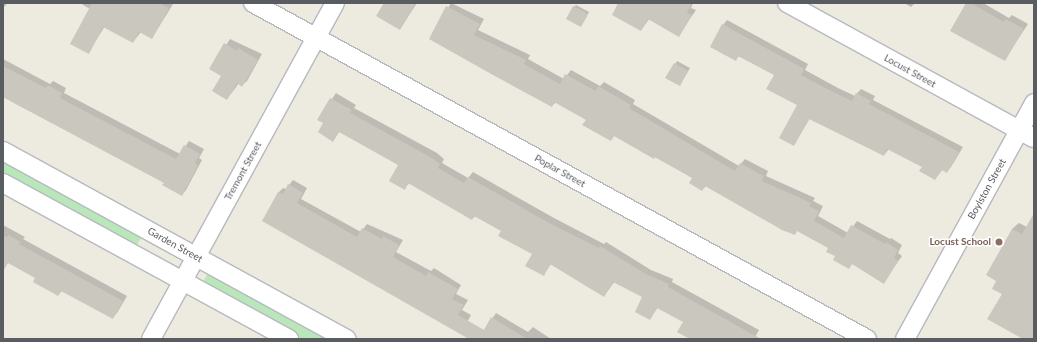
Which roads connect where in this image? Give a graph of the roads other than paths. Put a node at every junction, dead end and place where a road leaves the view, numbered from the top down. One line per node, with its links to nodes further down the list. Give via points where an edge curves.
1 (252, 3): 4 (street, Poplar Street)
2 (335, 3): 4 (street, Tremont Street)
3 (787, 3): 6 (street, Locust Street)
4 (316, 38): 9 (street, Tremont Street); 14 (street, Poplar Street)
5 (1034, 103): 6 (street, Boylston Street)
6 (1027, 134): 15 (street, Boylston Street)
7 (3, 151): 9 (street, Garden Street)
8 (3, 184): 10 (street)
9 (196, 257): 10 (street, Tremont Street); 13 (street, Garden Street)
10 (183, 281): 11 (street, Tremont Street); 12 (street)
11 (152, 339)
12 (289, 339)
13 (347, 339)
14 (867, 339)
15 (905, 339)

